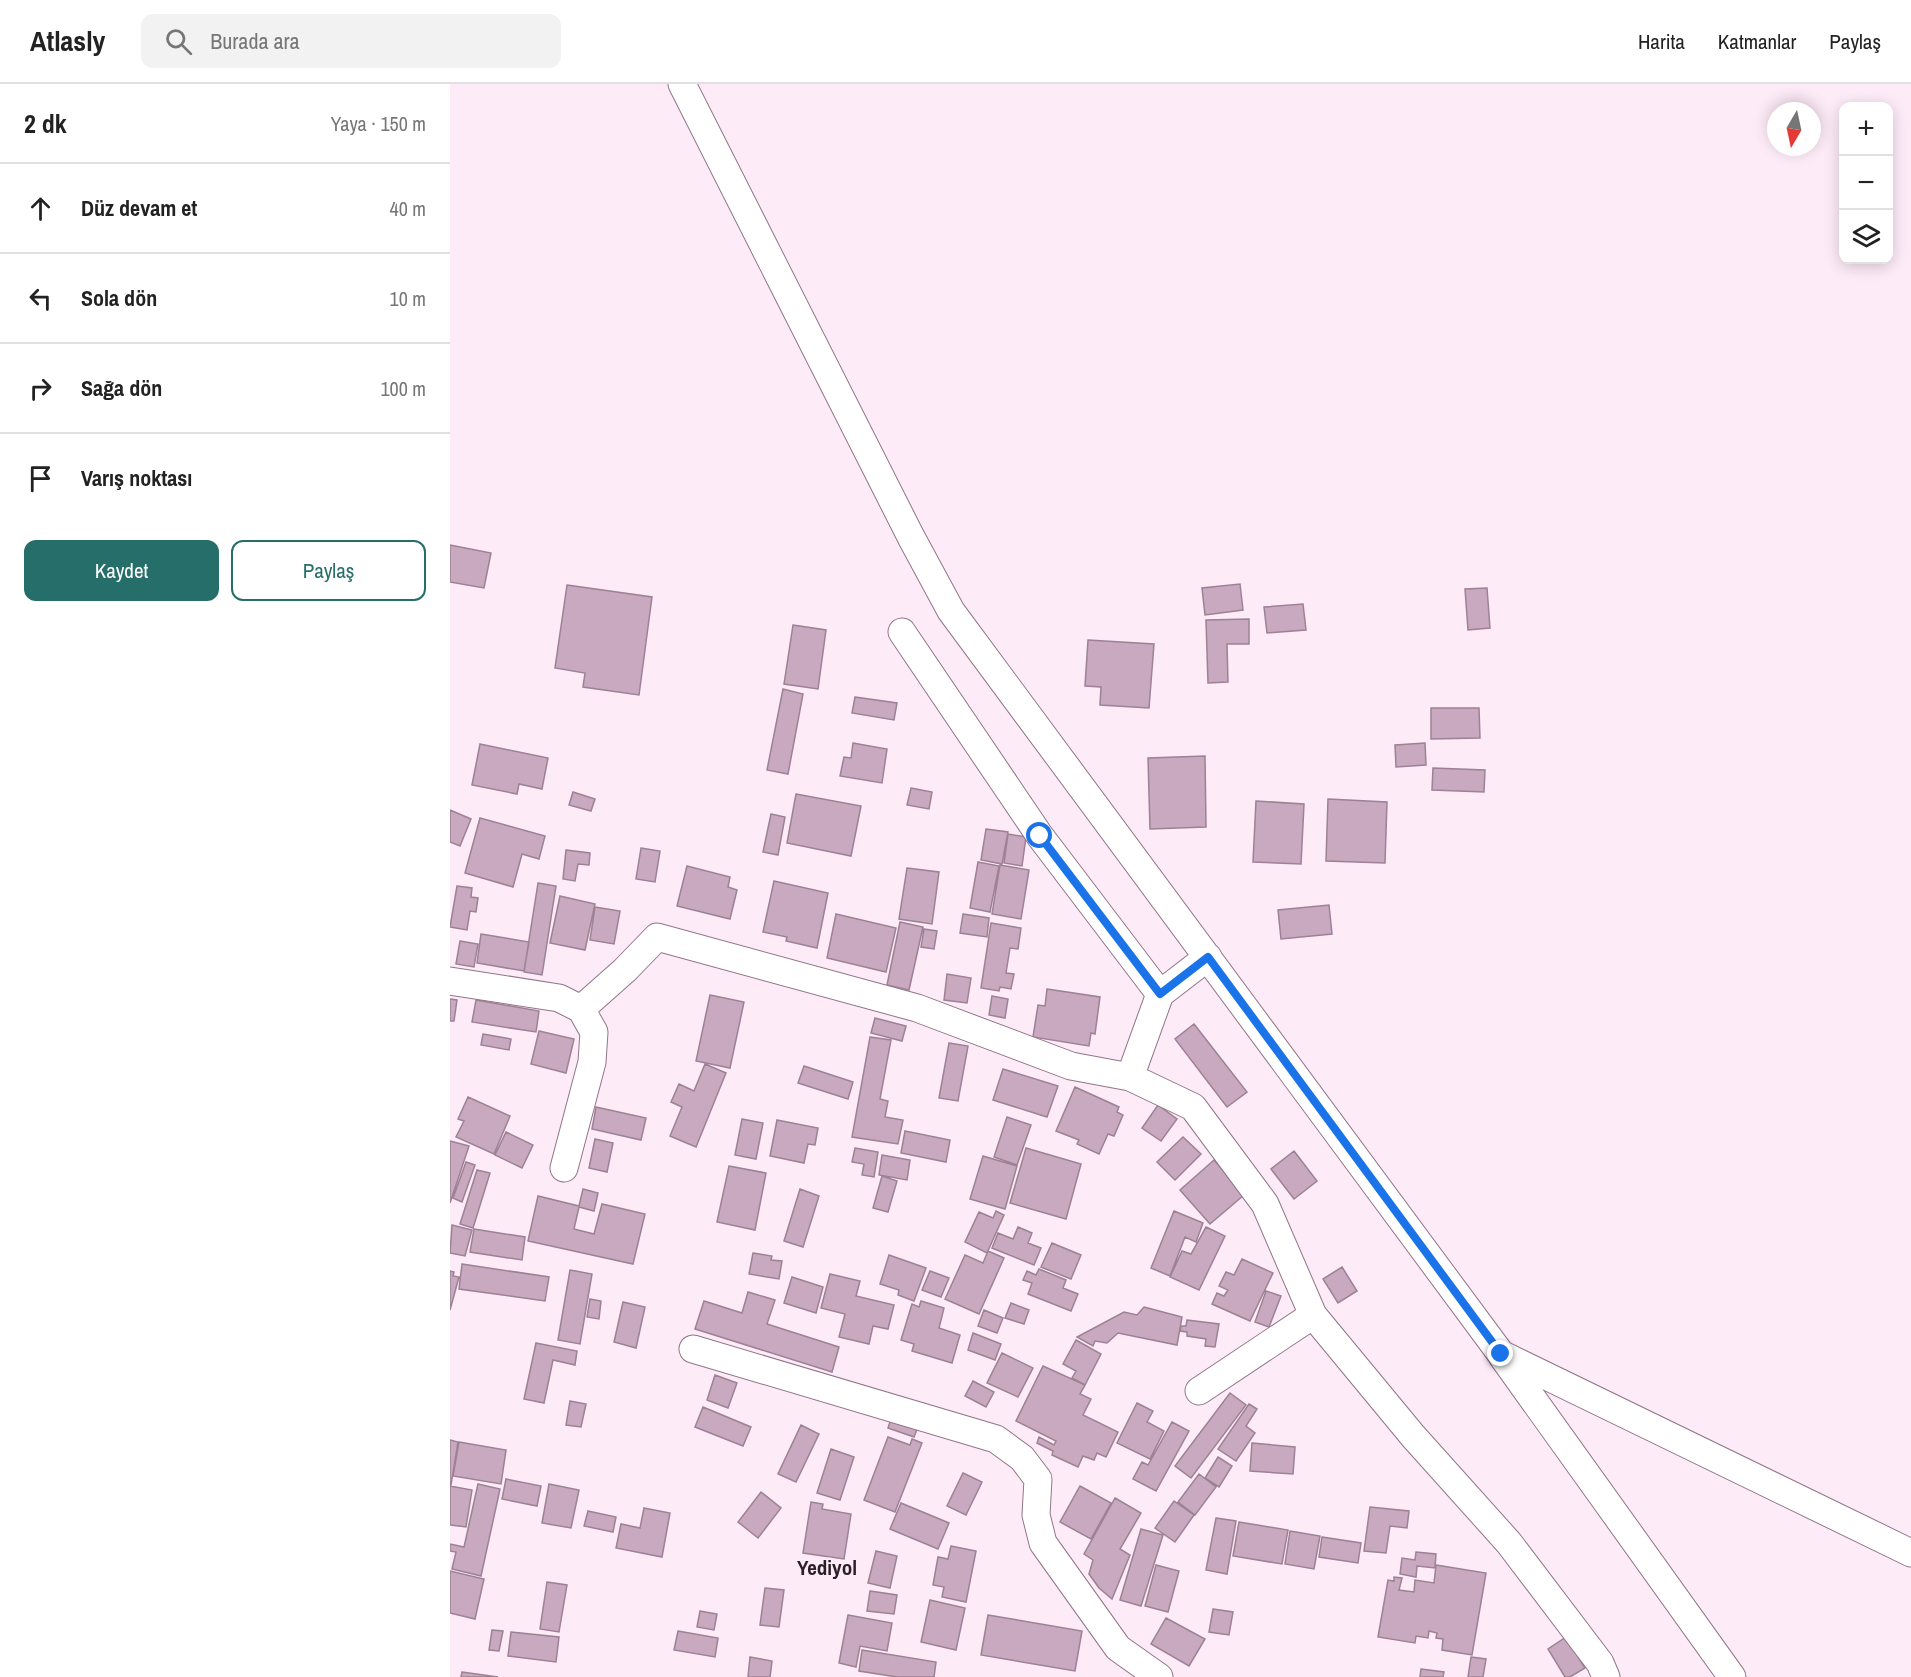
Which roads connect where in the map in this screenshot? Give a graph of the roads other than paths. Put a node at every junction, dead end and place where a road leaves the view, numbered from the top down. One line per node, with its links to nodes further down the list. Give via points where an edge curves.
1 (682, 84): 3 (street, via 951,611)
2 (902, 632): 5 (street, via 1040,836)
3 (1208, 957): 5 (street); 11 (street)
4 (450, 981): 6 (street, via 559,998)
5 (1160, 994): 7 (street)
6 (581, 1009): 7 (street, via 657,937 917,1008 1071,1066); 8 (street, via 594,1032 592,1062)
7 (1130, 1077): 9 (street, via 1192,1107 1265,1204)
8 (564, 1168)
9 (1313, 1315): 12 (street); 15 (street, via 1413,1436 1509,1543 1600,1663)
10 (693, 1349): 14 (street, via 996,1439 1022,1458 1038,1479 1036,1515 1043,1543 1118,1648)
11 (1501, 1354): 13 (street); 16 (street)
12 (1198, 1391)
13 (1911, 1553)
14 (1159, 1677)
15 (1606, 1677)
16 (1732, 1677)

